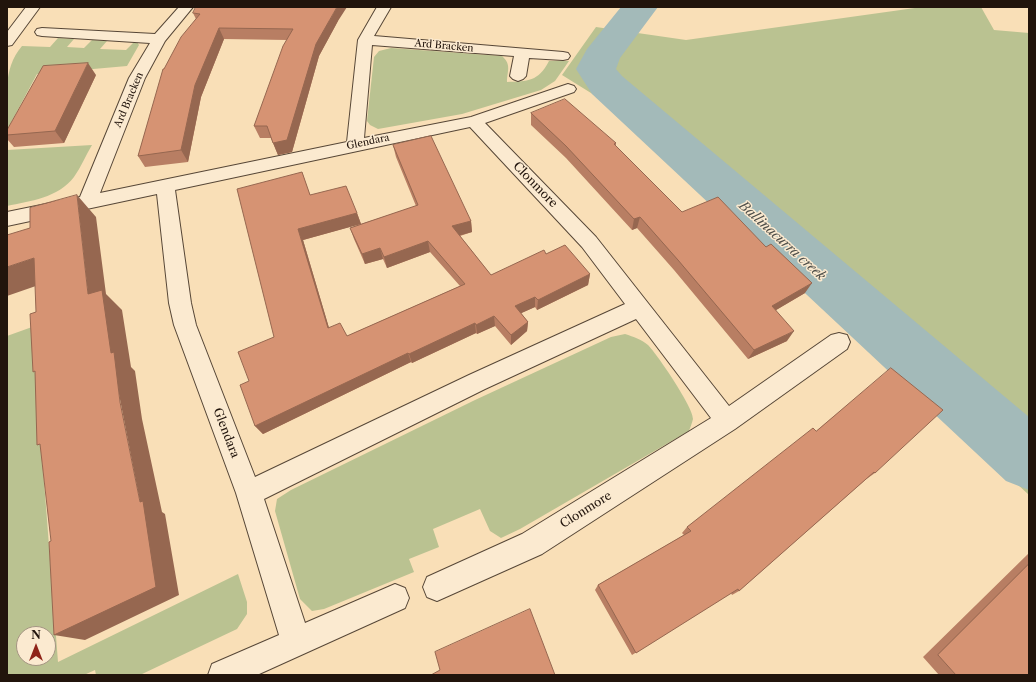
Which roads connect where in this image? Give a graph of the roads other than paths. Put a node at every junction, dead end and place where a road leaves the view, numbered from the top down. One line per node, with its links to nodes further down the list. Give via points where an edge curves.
1 (32, 7): 7 (street)
2 (186, 7): 5 (street, Ard Bracken)
3 (384, 7): 6 (street)
4 (42, 32): 5 (street)
5 (159, 39): 15 (street, Ard Bracken, via 137,78)
6 (365, 40): 8 (street, Ard Bracken); 13 (street)
7 (7, 42)
8 (522, 53): 9 (street, Ard Bracken); 10 (street)
9 (564, 56)
10 (518, 76)
11 (568, 89): 12 (street, Glendara)
12 (474, 120): 13 (street, Glendara); 17 (street, Clonmore, via 589,242)
13 (355, 145): 14 (street, Glendara)
14 (165, 186): 15 (street, Glendara); 20 (street, Glendara, via 185,325)
15 (87, 202): 16 (street, Glendara)
16 (7, 219)
17 (640, 307): 19 (street, Clonmore); 20 (street)
18 (839, 342): 19 (street, Clonmore)
19 (727, 421): 21 (street, Clonmore, via 532,544)
20 (249, 493): 23 (street, Glendara)
21 (437, 587)
22 (395, 598): 23 (street)
23 (296, 641): 24 (street)
24 (223, 675)

